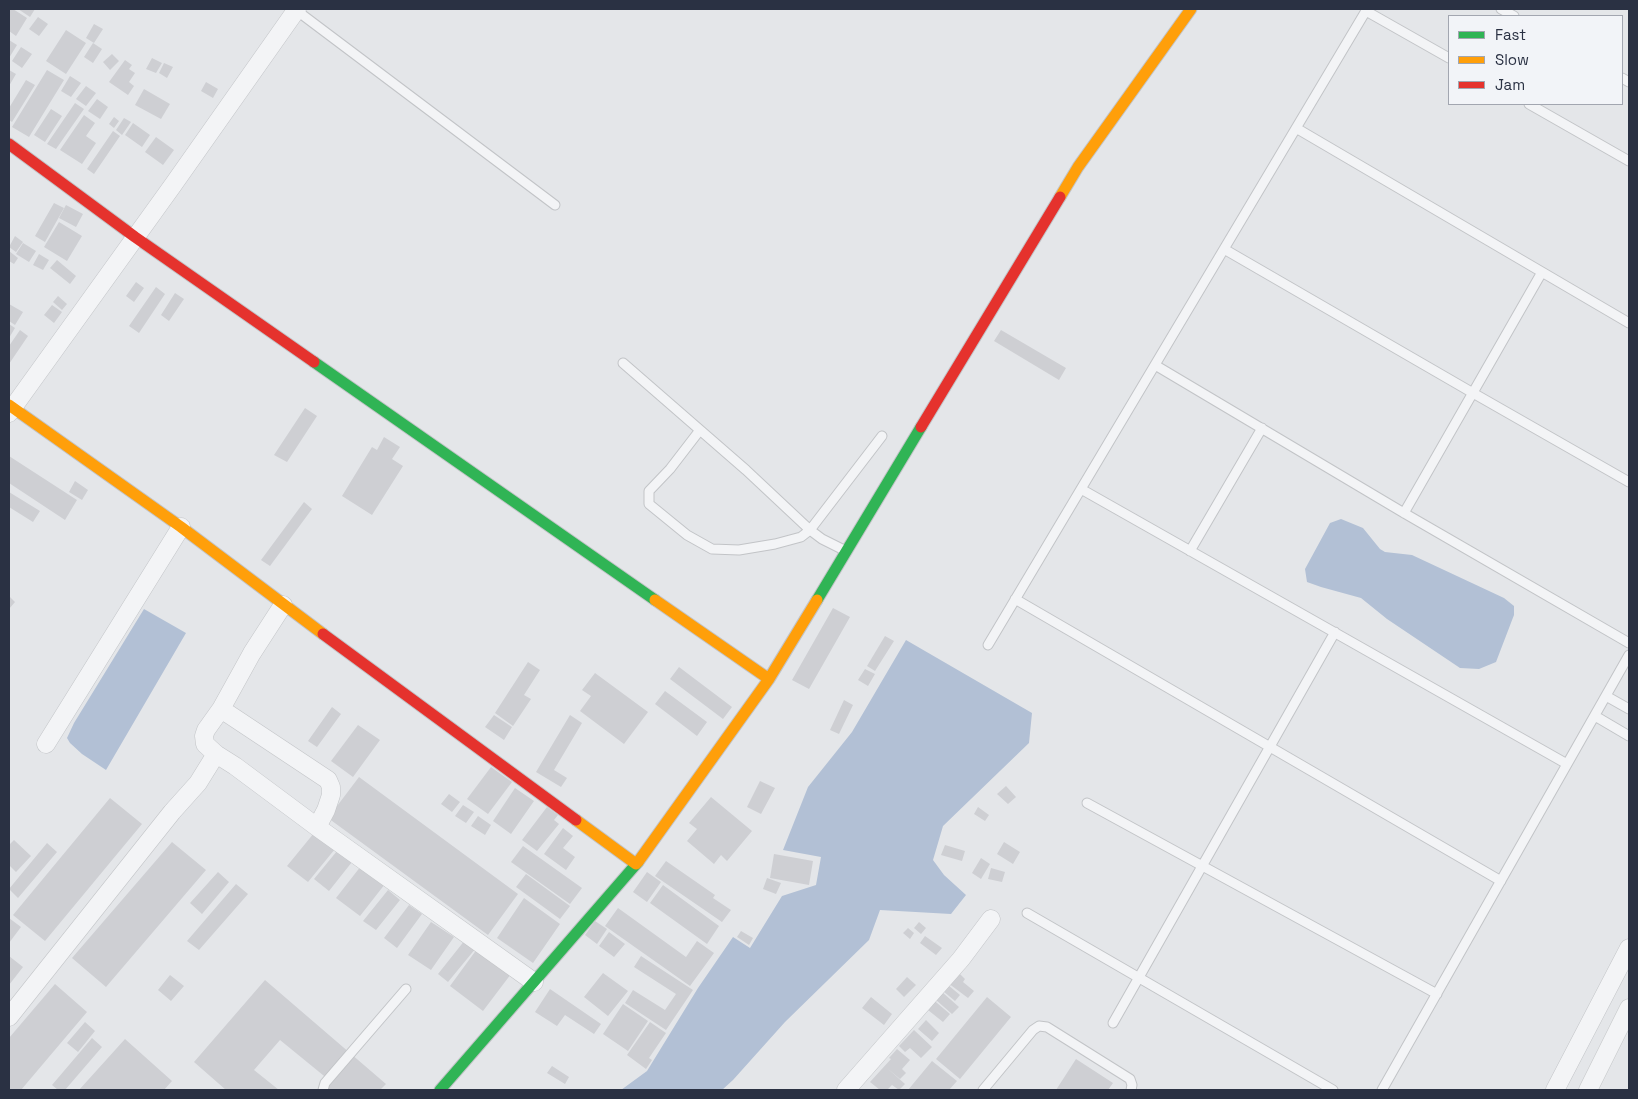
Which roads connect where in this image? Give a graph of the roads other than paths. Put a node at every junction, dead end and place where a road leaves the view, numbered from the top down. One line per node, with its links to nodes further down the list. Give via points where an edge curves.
1 (296, 9): 11 (lane); 12 (street)
2 (1191, 9): 28 (street, via 1078,167)
3 (1501, 9): 5 (lane)
4 (1366, 10): 6 (lane); 8 (lane)
5 (1512, 15)
6 (1448, 57)
7 (1531, 105): 10 (lane)
8 (1296, 128): 13 (lane); 14 (lane)
9 (9, 144): 12 (street)
10 (1629, 161)
11 (555, 205)
12 (135, 237): 19 (street); 36 (street)
13 (1224, 249): 17 (lane); 18 (lane)
14 (1542, 272): 15 (lane); 18 (lane)
15 (1629, 323)
16 (623, 363): 21 (lane)
17 (1155, 365): 20 (lane); 24 (lane)
18 (1473, 393): 23 (lane); 25 (lane)
19 (10, 409): 26 (street)
20 (1262, 428): 25 (lane); 29 (lane)
21 (700, 430): 27 (lane); 27 (lane, via 649,491 649,504 687,535 712,549 739,550 775,544 801,537)
22 (882, 436): 27 (lane)
23 (1629, 482)
24 (1081, 489): 29 (lane); 30 (lane)
25 (1404, 513): 33 (lane)
26 (181, 527): 31 (street); 42 (street)
27 (810, 530): 28 (lane)
28 (846, 551): 36 (street)
29 (1190, 551): 32 (lane)
30 (1015, 599): 34 (lane); 43 (lane)
31 (283, 606): 38 (street); 48 (street)
32 (1334, 632): 43 (lane); 45 (lane)
33 (1629, 643)
34 (988, 645)
35 (1629, 655): 37 (lane)
36 (769, 679): 48 (street)
37 (1606, 696): 39 (lane); 40 (lane)
38 (221, 709): 44 (street, via 204,736 205,744); 47 (street, via 328,780 331,795)
39 (1629, 709)
40 (1595, 716): 41 (lane); 45 (lane)
41 (1629, 736)
42 (46, 744)
43 (1270, 746): 49 (lane); 50 (lane)
44 (216, 754): 47 (street); 59 (street, via 198,782)
45 (1567, 764): 50 (lane)
46 (1087, 803): 49 (lane)
47 (317, 827): 55 (street)
48 (636, 864): 55 (street)
49 (1202, 867): 54 (lane); 57 (lane)
50 (1500, 881): 57 (lane)
51 (1027, 913): 54 (lane)
52 (991, 919): 63 (street, via 961,959)
53 (1629, 948): 68 (street)
54 (1138, 978): 60 (lane); 66 (lane)
55 (534, 982): 62 (street)
56 (406, 989): 61 (lane, via 325,1083)
57 (1437, 994): 67 (lane)
58 (1629, 1008): 69 (street)
59 (9, 1017)
60 (1113, 1023)
61 (323, 1090)
62 (440, 1090)
63 (846, 1090)
64 (983, 1090): 65 (lane, via 1039,1026 1047,1027 1130,1080)
65 (1131, 1090)
66 (1333, 1090)
67 (1382, 1090)
68 (1555, 1090)
69 (1588, 1090)

